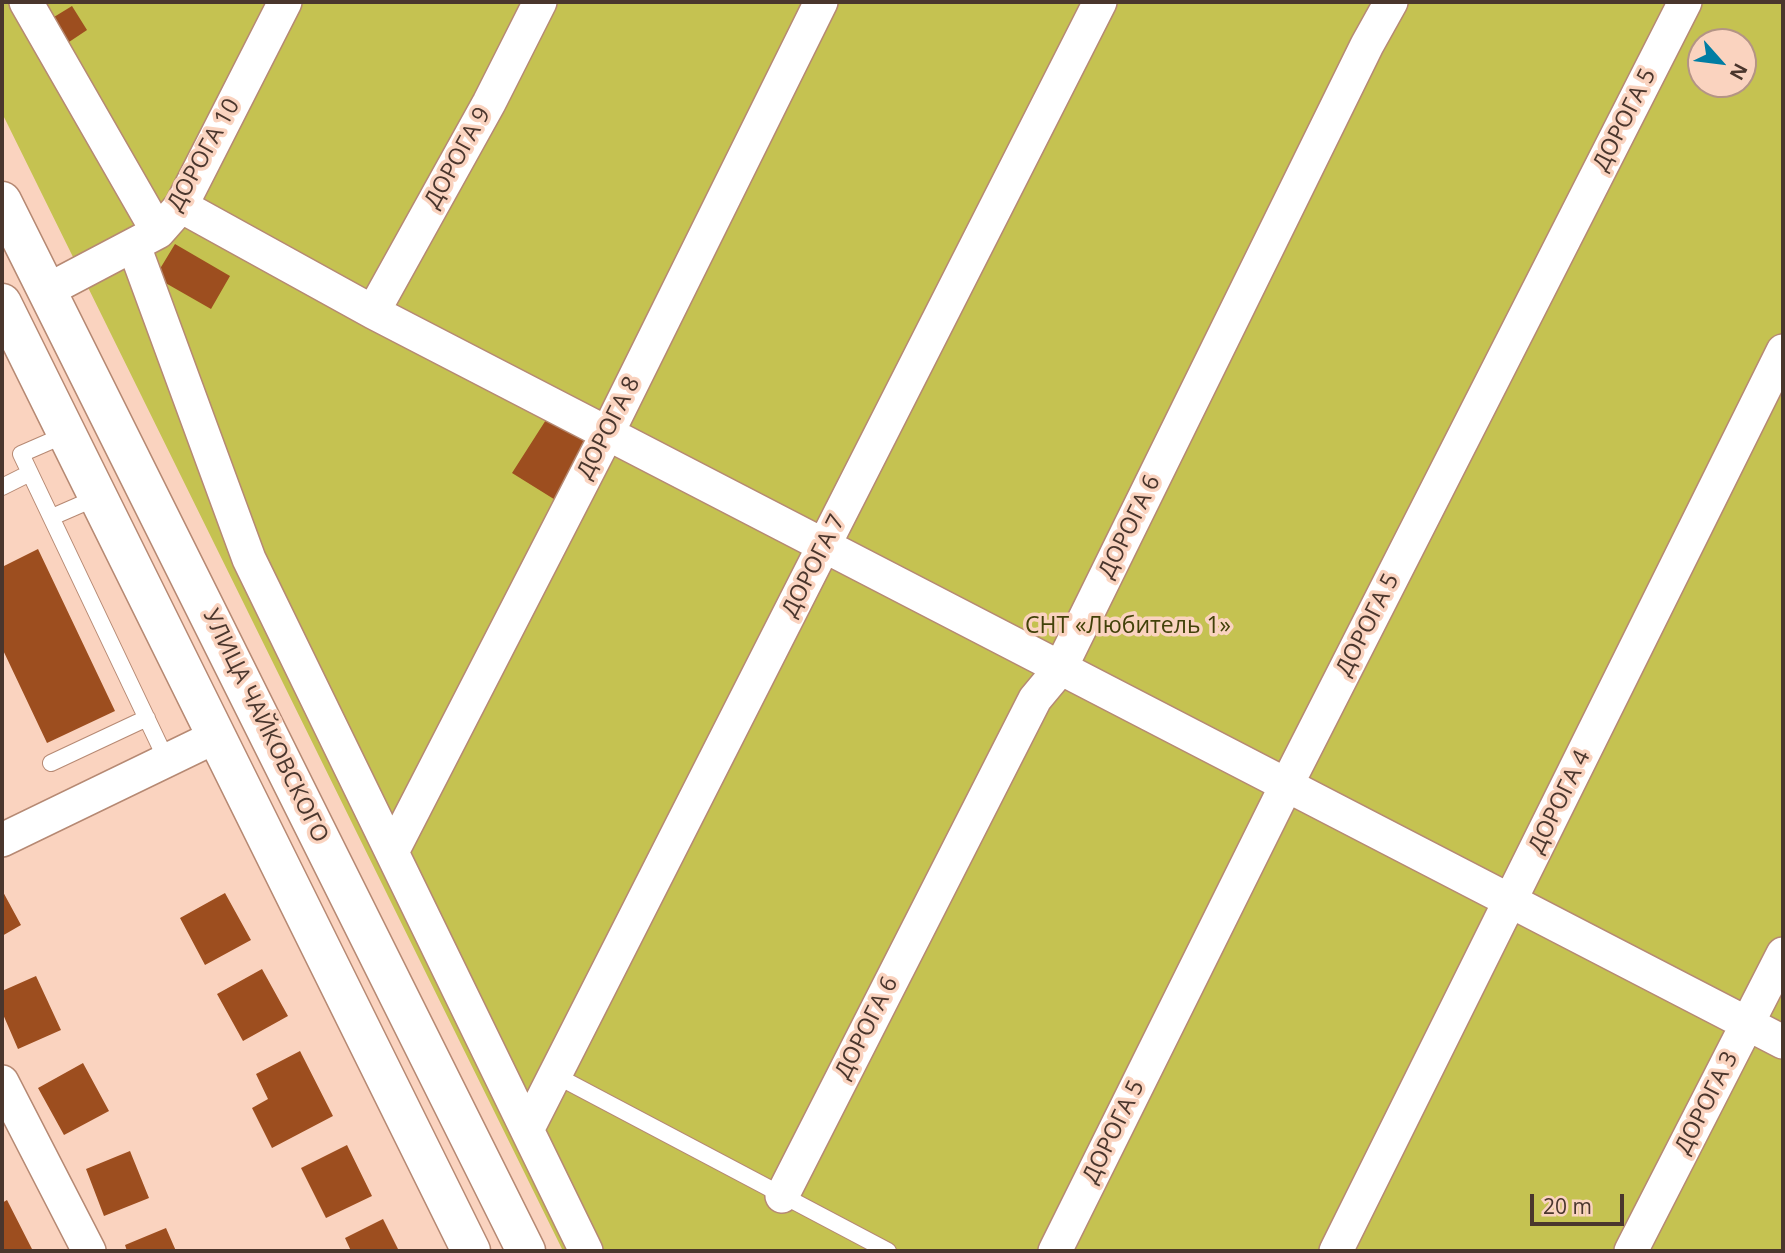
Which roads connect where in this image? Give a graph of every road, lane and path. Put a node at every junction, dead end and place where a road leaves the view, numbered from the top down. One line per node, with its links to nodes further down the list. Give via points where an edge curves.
1 (26, 2): 10 (street)
2 (285, 2): 9 (street, ДОРОГА 10)
3 (540, 2): 13 (street, ДОРОГА 9)
4 (821, 2): 15 (street, ДОРОГА 8)
5 (1100, 2): 21 (street, ДОРОГА 7)
6 (1391, 2): 22 (street, ДОРОГА 6)
7 (1685, 2): 27 (street, ДОРОГА 5)
8 (2, 201): 11 (main road, УЛИЦА ЧАЙКОВСКОГО)
9 (181, 206): 10 (street, ДОРОГА 10); 13 (street)
10 (146, 239): 11 (street, ДОРОГА 10); 29 (street, via 249,559)
11 (48, 290): 40 (main road, УЛИЦА ЧАЙКОВСКОГО)
12 (2, 303): 16 (main road, УЛИЦА ЧАЙКОВСКОГО)
13 (373, 312): 15 (street)
14 (1783, 351): 30 (street, ДОРОГА 4)
15 (607, 433): 21 (street); 29 (street, ДОРОГА 8)
16 (67, 434): 17 (lane, via 22,454); 19 (main road, УЛИЦА ЧАЙКОВСКОГО)
17 (30, 474): 18 (lane); 20 (lane)
18 (2, 487)
19 (99, 497): 20 (lane); 24 (main road, УЛИЦА ЧАЙКОВСКОГО)
20 (51, 517): 23 (lane)
21 (824, 546): 22 (street); 34 (street, ДОРОГА 7)
22 (1060, 669): 27 (street); 37 (street, ДОРОГА 6, via 1034,699)
23 (147, 718): 25 (lane); 26 (lane)
24 (217, 736): 25 (street); 39 (main road, УЛИЦА ЧАЙКОВСКОГО)
25 (167, 761): 28 (street)
26 (51, 763)
27 (1286, 786): 30 (street); 43 (street, ДОРОГА 5)
28 (2, 840)
29 (392, 852): 36 (street)
30 (1510, 902): 32 (street); 44 (street, ДОРОГА 4)
31 (1783, 954): 32 (street, ДОРОГА 3)
32 (1747, 1025): 33 (street); 45 (street, ДОРОГА 3)
33 (1783, 1042)
34 (555, 1075): 36 (street, ДОРОГА 7); 37 (lane)
35 (2, 1082): 38 (street)
36 (527, 1130): 41 (street)
37 (782, 1196): 42 (lane)
38 (89, 1251)
39 (471, 1251)
40 (526, 1251)
41 (586, 1251)
42 (888, 1251)
43 (1055, 1251)
44 (1336, 1251)
45 (1631, 1251)

